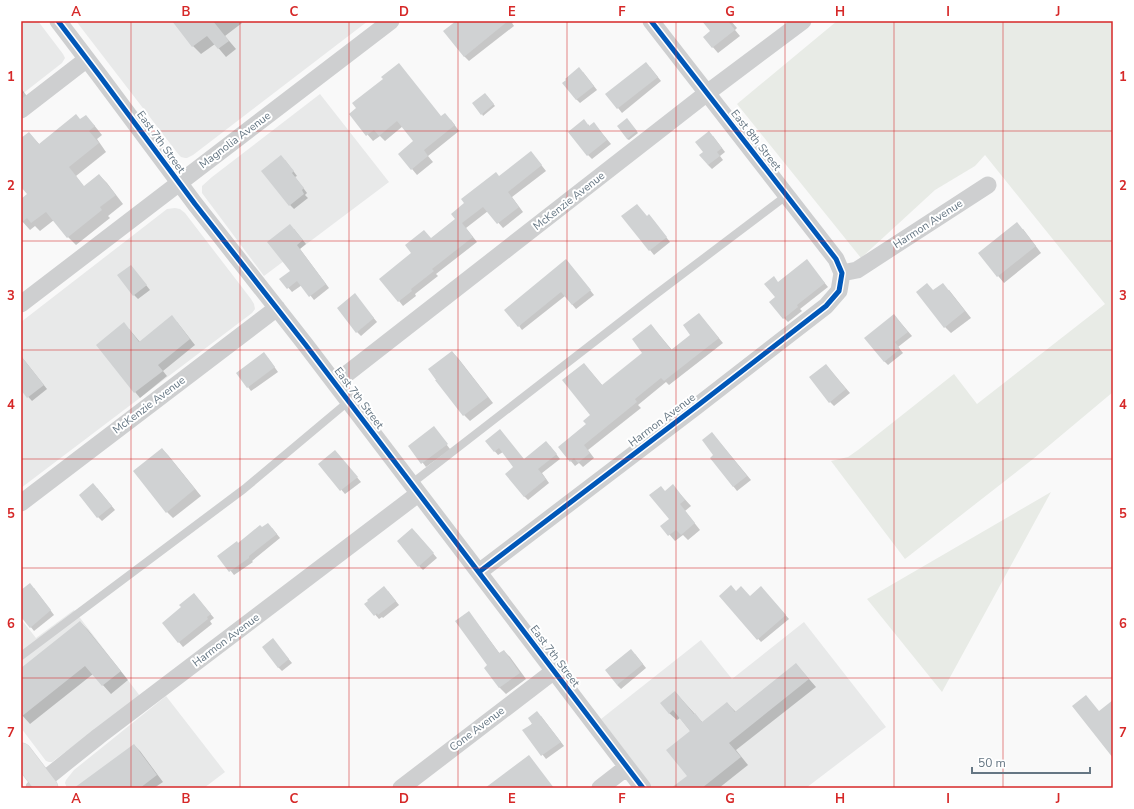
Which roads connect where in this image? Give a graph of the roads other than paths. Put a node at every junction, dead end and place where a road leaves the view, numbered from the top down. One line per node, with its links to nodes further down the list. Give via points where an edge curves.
1 (58, 21): 5 (street, East 7th Street)
2 (391, 21): 8 (street, Magnolia Avenue)
3 (651, 21): 6 (street, East 8th Street)
4 (803, 21): 6 (street, McKenzie Avenue)
5 (87, 59): 7 (street); 8 (street, East 7th Street)
6 (707, 93): 10 (street, East 8th Street); 14 (street, McKenzie Avenue)
7 (21, 110)
8 (179, 183): 12 (street, Magnolia Avenue); 13 (street, East 7th Street)
9 (988, 185): 11 (street, Harmon Avenue, via 857,270)
10 (786, 196): 11 (street, East 8th Street, via 836,259); 16 (lane, via 651,298)
11 (842, 273): 18 (street, Harmon Avenue, via 839,291 826,306)
12 (21, 304)
13 (277, 308): 14 (street, East 7th Street); 17 (street, McKenzie Avenue)
14 (335, 383): 15 (street, East 7th Street)
15 (349, 402): 16 (street, East 7th Street); 19 (lane, via 244,489)
16 (415, 489): 18 (street, East 7th Street); 23 (street, Harmon Avenue, via 99,736)
17 (21, 503)
18 (479, 572): 20 (street, East 7th Street)
19 (21, 656)
20 (554, 671): 22 (street, East 7th Street); 24 (street, Cone Avenue)
21 (21, 754): 23 (main road)
22 (627, 767): 25 (street); 26 (street, East 7th Street)
23 (41, 786)
24 (406, 786)
25 (600, 788)
26 (643, 788)

